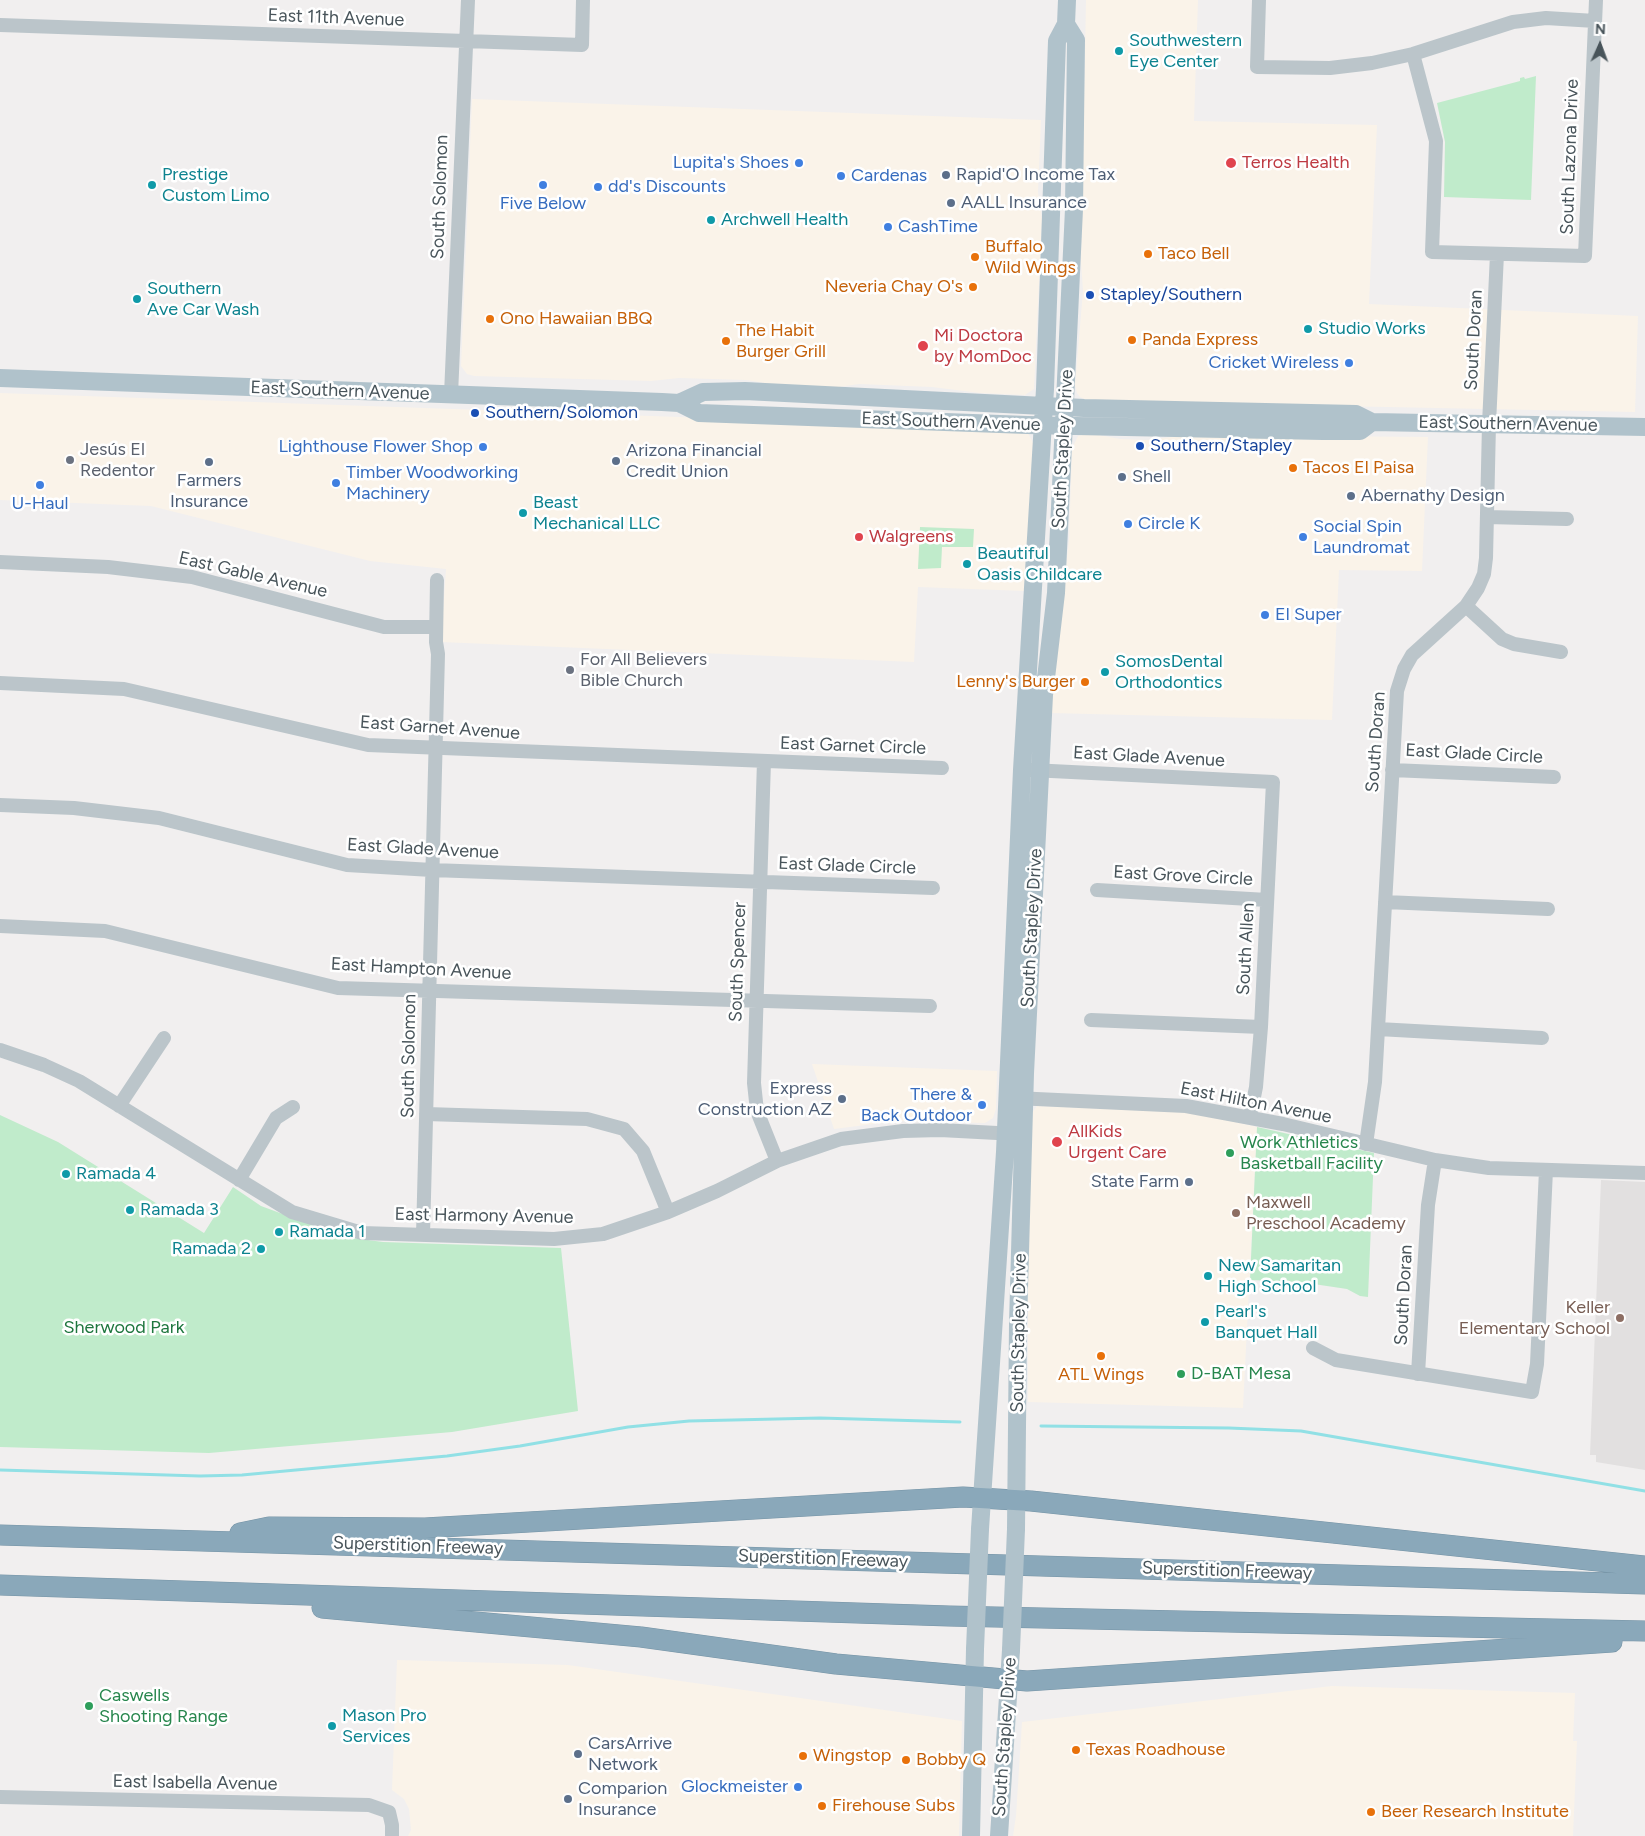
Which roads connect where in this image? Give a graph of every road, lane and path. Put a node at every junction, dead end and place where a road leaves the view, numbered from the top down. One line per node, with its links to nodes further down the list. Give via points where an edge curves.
1 (468, 0): 9 (street, South Solomon)
2 (583, 0): 9 (street, East 11th Avenue, via 582,45)
3 (1067, 0): 7 (main road, South Stapley Drive)
4 (1259, 0): 10 (street, via 1257,67 1330,68)
5 (1596, 0): 6 (street, South Lazona Drive)
6 (1595, 21): 10 (street, via 1546,18 1513,22); 16 (street, South Lazona Drive, via 1585,256)
7 (1066, 24): 11 (main road, South Stapley Drive, via 1056,41); 12 (main road, South Stapley Drive, via 1076,40)
8 (0, 25): 9 (street, East 11th Avenue)
9 (467, 41): 19 (street, South Solomon)
10 (1413, 54): 16 (street, via 1436,140 1432,252)
11 (1055, 75): 12 (main road, via 1064,76 1066,80 1067,114); 13 (main road, South Stapley Drive)
12 (1076, 131): 15 (main road, South Stapley Drive)
13 (1054, 160): 14 (main road, South Stapley Drive); 15 (main road, via 1063,176 1063,199 1068,208)
14 (1052, 208): 17 (main road, via 1060,210 1063,215 1064,239); 23 (main road, South Stapley Drive)
15 (1074, 209): 17 (main road, South Stapley Drive)
16 (1497, 254): 29 (street, South Doran)
17 (1071, 257): 24 (main road, South Stapley Drive)
18 (0, 378): 19 (main road, East Southern Avenue)
19 (451, 395): 22 (main road, East Southern Avenue)
20 (842, 396): 21 (main road, East Southern Avenue); 22 (main road, East Southern Avenue, via 702,392); 26 (main road, via 836,408 771,407)
21 (914, 399): 23 (main road, East Southern Avenue); 27 (main road, via 894,409 856,409 846,412)
22 (679, 403): 26 (main road, East Southern Avenue, via 699,413)
23 (1044, 405): 24 (main road, East Southern Avenue); 30 (main road, South Stapley Drive)
24 (1064, 407): 25 (main road, East Southern Avenue); 31 (main road, South Stapley Drive)
25 (1328, 414): 28 (main road, East Southern Avenue, via 1356,414); 33 (main road, via 1316,419 1271,424)
26 (753, 415): 27 (main road, East Southern Avenue)
27 (841, 418): 30 (main road, East Southern Avenue)
28 (1372, 422): 29 (main road, East Southern Avenue); 33 (main road, East Southern Avenue, via 1360,431)
29 (1489, 424): 32 (main road, East Southern Avenue); 34 (street, South Doran)
30 (1043, 425): 31 (main road, East Southern Avenue); 38 (main road, South Stapley Drive)
31 (1064, 426): 33 (main road, East Southern Avenue); 41 (main road, South Stapley Drive, via 1056,593)
32 (1645, 427)
33 (1266, 430)
34 (1487, 517): 35 (street); 39 (street, South Doran, via 1484,574)
35 (1567, 519)
36 (0, 562): 40 (street, East Gable Avenue, via 108,567 192,577 384,627)
37 (437, 580): 40 (street, South Solomon)
38 (1034, 590): 41 (main road, via 1043,606 1042,643); 47 (main road, South Stapley Drive)
39 (1466, 606): 42 (street, via 1502,639); 48 (street, South Doran, via 1412,655 1404,669 1394,705)
40 (436, 627): 44 (street, South Solomon)
41 (1049, 646): 47 (main road, South Stapley Drive)
42 (1561, 652)
43 (0, 683): 44 (street, East Garnet Avenue, via 124,689 368,745)
44 (436, 749): 45 (street, East Garnet Avenue); 52 (street, South Solomon)
45 (764, 761): 46 (street, East Garnet Circle); 53 (street, South Spencer)
46 (942, 768)
47 (1031, 770): 50 (street, East Glade Avenue); 69 (main road, South Stapley Drive); 70 (main road, South Stapley Drive)
48 (1392, 770): 49 (street, East Glade Circle); 57 (street, South Doran)
49 (1554, 777)
50 (1273, 782): 56 (street, South Allen)
51 (0, 805): 52 (street, East Glade Avenue, via 74,808 159,818 347,865)
52 (432, 870): 53 (street, East Glade Avenue); 60 (street, South Solomon)
53 (759, 881): 54 (street, East Glade Circle); 61 (street, South Spencer)
54 (933, 888)
55 (1097, 890): 56 (street, East Grove Circle)
56 (1267, 900): 64 (street, South Allen)
57 (1386, 902): 58 (street); 65 (street, South Doran)
58 (1548, 909)
59 (0, 926): 60 (street, East Hampton Avenue, via 105,931 338,988)
60 (429, 989): 61 (street, East Hampton Avenue); 73 (street, South Solomon)
61 (756, 1001): 62 (street, East Hampton Avenue); 79 (street, South Spencer, via 754,1057 757,1111)
62 (930, 1006)
63 (1091, 1020): 64 (street)
64 (1260, 1027): 74 (street, South Allen, via 1256,1088)
65 (1378, 1029): 67 (street); 77 (street, South Doran, via 1375,1082)
66 (164, 1038): 71 (street)
67 (1542, 1038)
68 (0, 1050): 71 (street, East Harmony Avenue, via 80,1081)
69 (1007, 1097): 70 (street, East Hilton Avenue); 75 (main road, South Stapley Drive)
70 (1025, 1098): 74 (street, East Hilton Avenue, via 1186,1106); 76 (main road, South Stapley Drive)
71 (119, 1106): 82 (street, East Harmony Avenue)
72 (293, 1107): 82 (street, via 276,1118)
73 (426, 1114): 84 (street, via 587,1119 624,1130 643,1151); 85 (street, South Solomon)
74 (1250, 1117): 77 (street, East Hilton Avenue)
75 (1006, 1134): 76 (street, East Harmony Avenue); 79 (street, East Harmony Avenue, via 940,1130 873,1133 841,1139); 83 (main road, South Stapley Drive)
76 (1024, 1135): 87 (main road, South Stapley Drive)
77 (1366, 1144): 78 (street, East Hilton Avenue)
78 (1436, 1160): 80 (street, East Hilton Avenue, via 1489,1168); 90 (street, South Doran, via 1428,1205)
79 (777, 1161): 84 (street, East Harmony Avenue)
80 (1546, 1170): 81 (street, East Hilton Avenue); 90 (street, via 1537,1364 1532,1392)
81 (1645, 1174)
82 (239, 1180): 85 (street, East Harmony Avenue, via 292,1212 343,1228)
83 (1002, 1199): 86 (main road, South Stapley Drive); 87 (main road, via 1011,1224 1011,1255)
84 (668, 1212): 85 (street, East Harmony Avenue, via 603,1234 560,1239)
85 (423, 1235)
86 (998, 1264): 88 (main road, via 1010,1272 1010,1315); 91 (main road, South Stapley Drive)
87 (1019, 1265): 88 (main road, South Stapley Drive)
88 (1018, 1324): 92 (main road, South Stapley Drive)
89 (1312, 1348): 90 (street, via 1336,1360)
90 (1418, 1374)
91 (981, 1497): 92 (highway); 94 (highway, via 425,1528 269,1527); 101 (main road, South Stapley Drive, bridge)
92 (1016, 1500): 95 (highway); 102 (main road, South Stapley Drive, bridge)
93 (0, 1535): 94 (highway, Superstition Freeway)
94 (207, 1540): 96 (highway, Superstition Freeway)
95 (1645, 1566)
96 (1645, 1584)
97 (0, 1585): 98 (highway)
98 (60, 1587): 99 (highway, via 950,1616); 101 (highway, via 641,1637 836,1664)
99 (1645, 1631)
100 (1645, 1640): 102 (highway)
101 (974, 1676): 102 (highway); 105 (main road, South Stapley Drive)
102 (1009, 1679): 106 (main road, South Stapley Drive)
103 (0, 1797): 104 (street, East Isabella Avenue, via 369,1806 389,1812)
104 (392, 1836)
105 (971, 1836)
106 (999, 1836)

